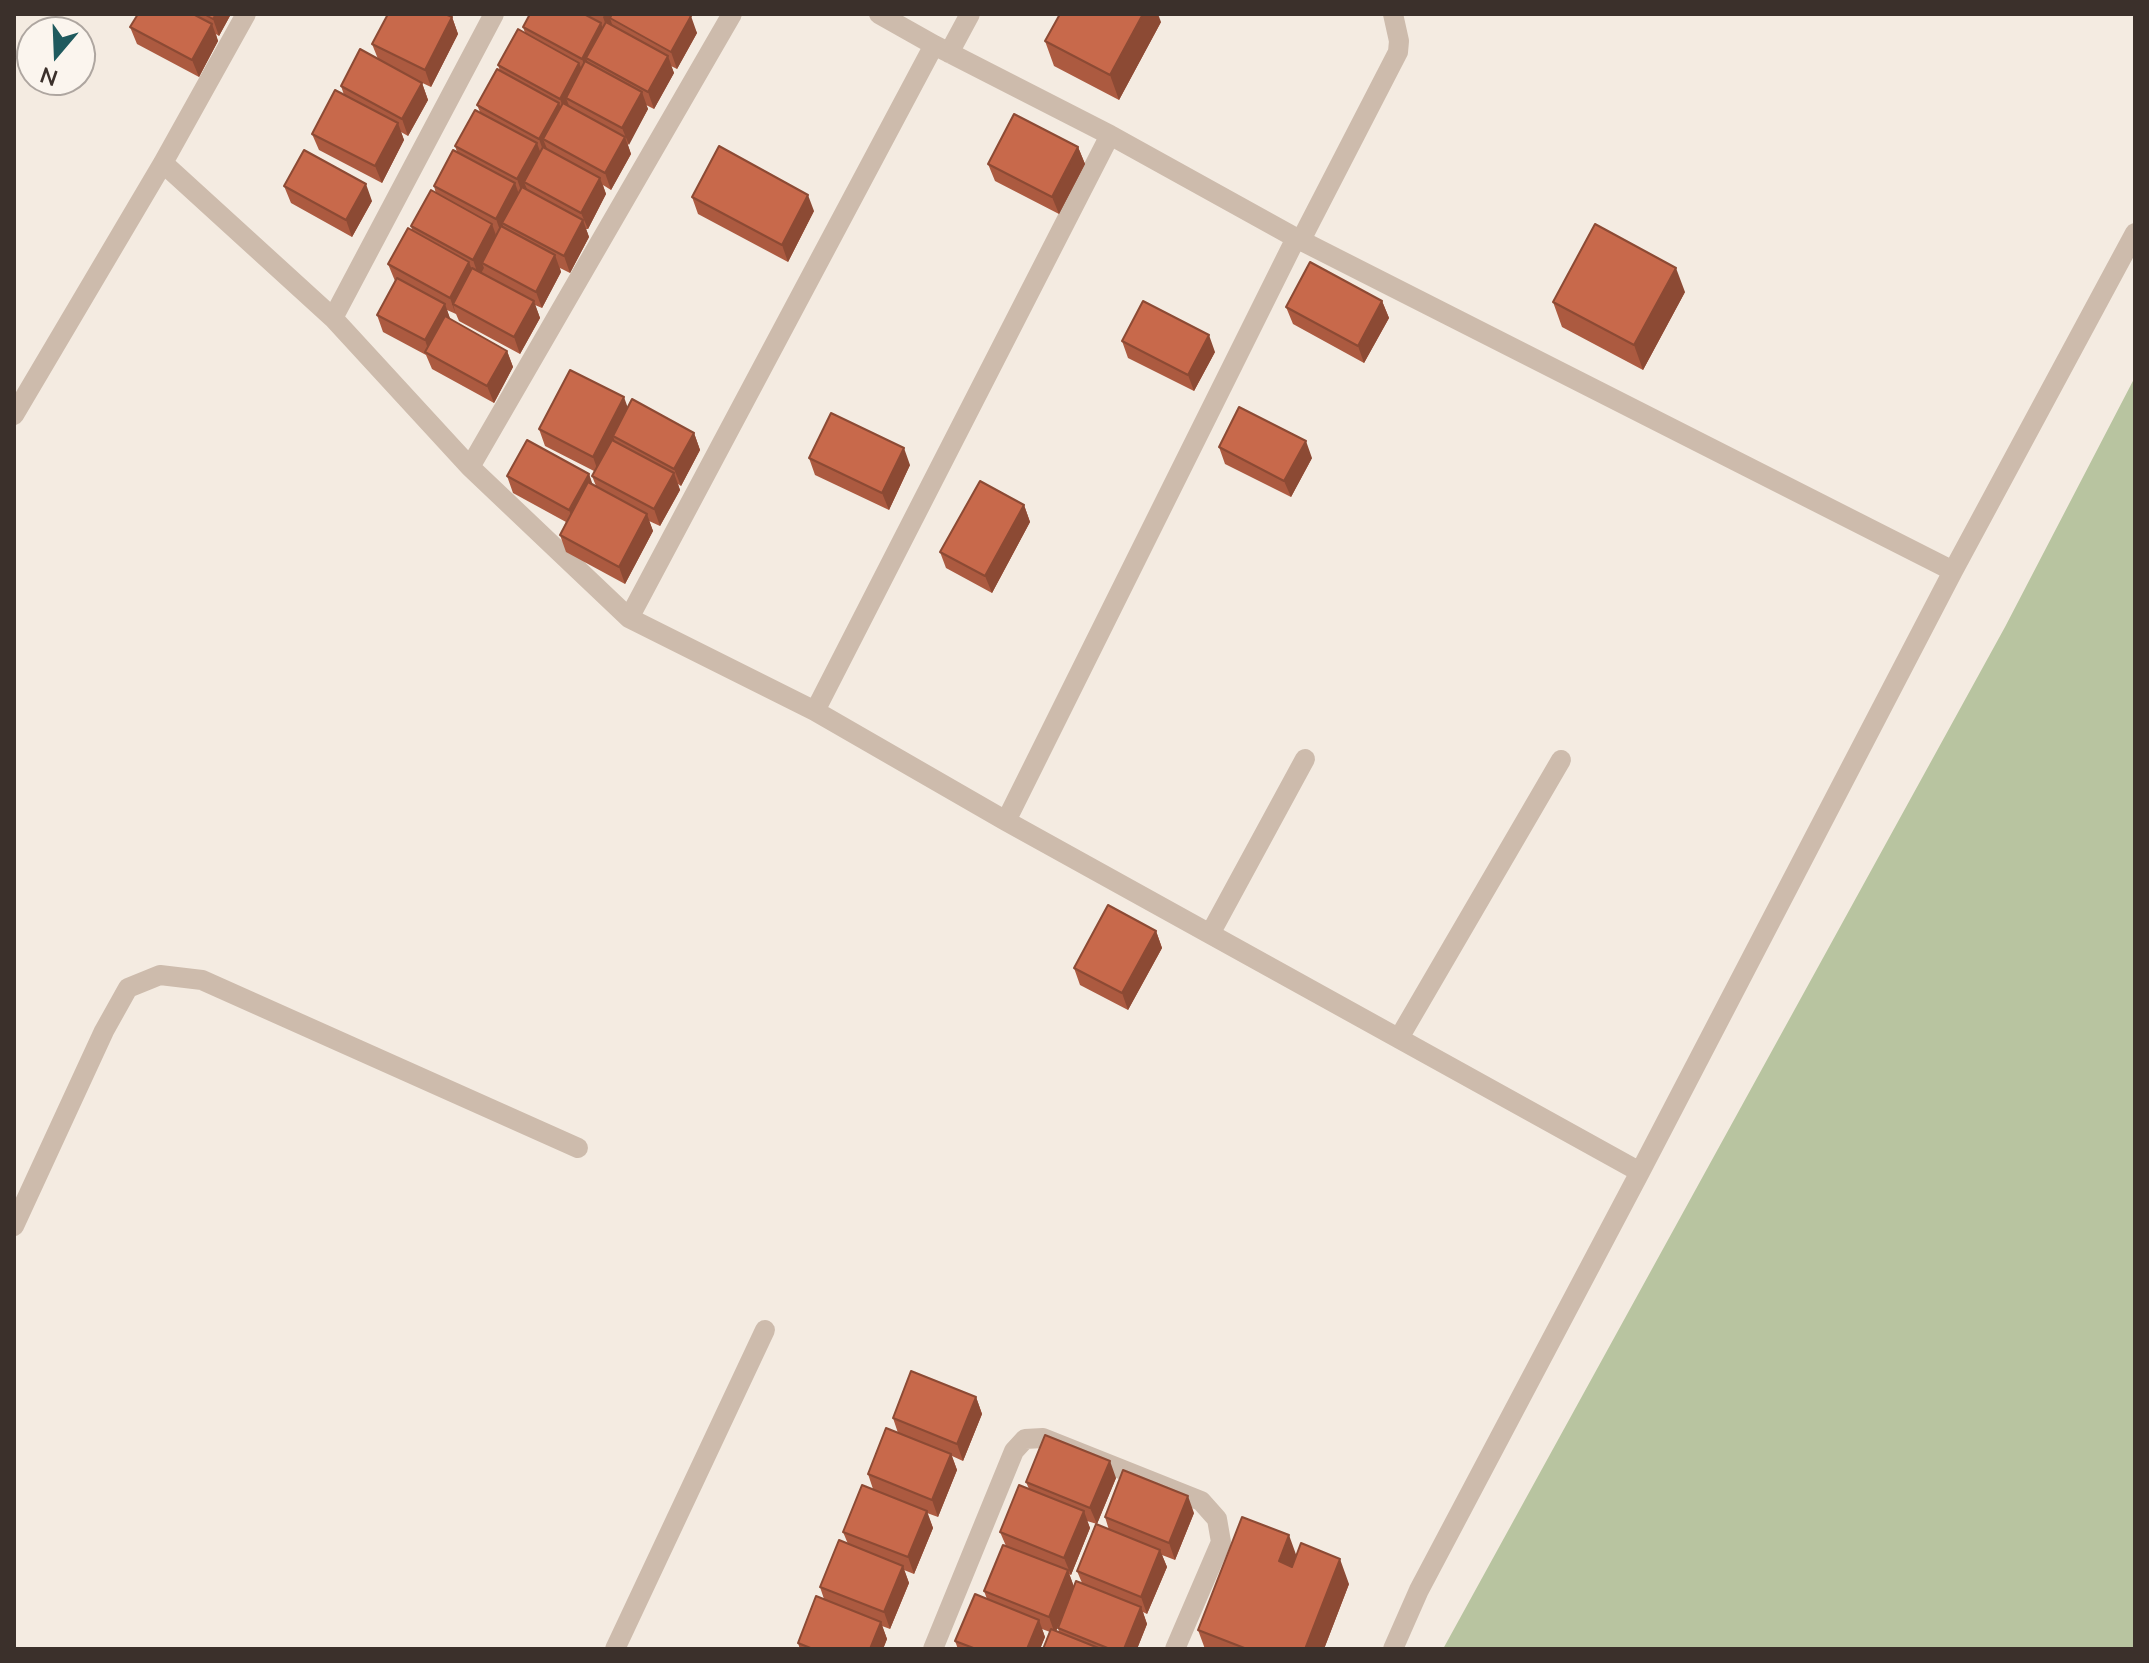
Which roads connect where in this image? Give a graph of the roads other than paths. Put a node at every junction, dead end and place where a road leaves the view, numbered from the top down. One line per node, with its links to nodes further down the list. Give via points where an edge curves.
1 (246, 14): 9 (street)
2 (494, 14): 12 (street)
3 (732, 14): 14 (street)
4 (879, 14): 7 (street)
5 (970, 14): 7 (street)
6 (1393, 14): 11 (street, via 1398,52)
7 (942, 49): 8 (street); 16 (street)
8 (1110, 135): 11 (street); 17 (street)
9 (163, 163): 12 (street); 13 (street)
10 (2135, 233): 15 (street)
11 (1299, 239): 15 (street); 20 (street)
12 (333, 318): 14 (street)
13 (14, 415)
14 (470, 467): 16 (street)
15 (1953, 571): 24 (street)
16 (629, 618): 17 (street)
17 (815, 711): 20 (street)
18 (1305, 759): 21 (street)
19 (1561, 760): 22 (street)
20 (1006, 821): 21 (street)
21 (1210, 934): 22 (street)
22 (1399, 1038): 24 (street)
23 (578, 1148): 25 (street, via 202,980 160,975 128,988)
24 (1640, 1172): 30 (street, via 1419,1590)
25 (14, 1226)
26 (765, 1330): 27 (street)
27 (615, 1649)
28 (933, 1649): 29 (street, via 1014,1451 1025,1439 1043,1438 1201,1501 1217,1519 1221,1542)
29 (1175, 1649)
30 (1393, 1649)

